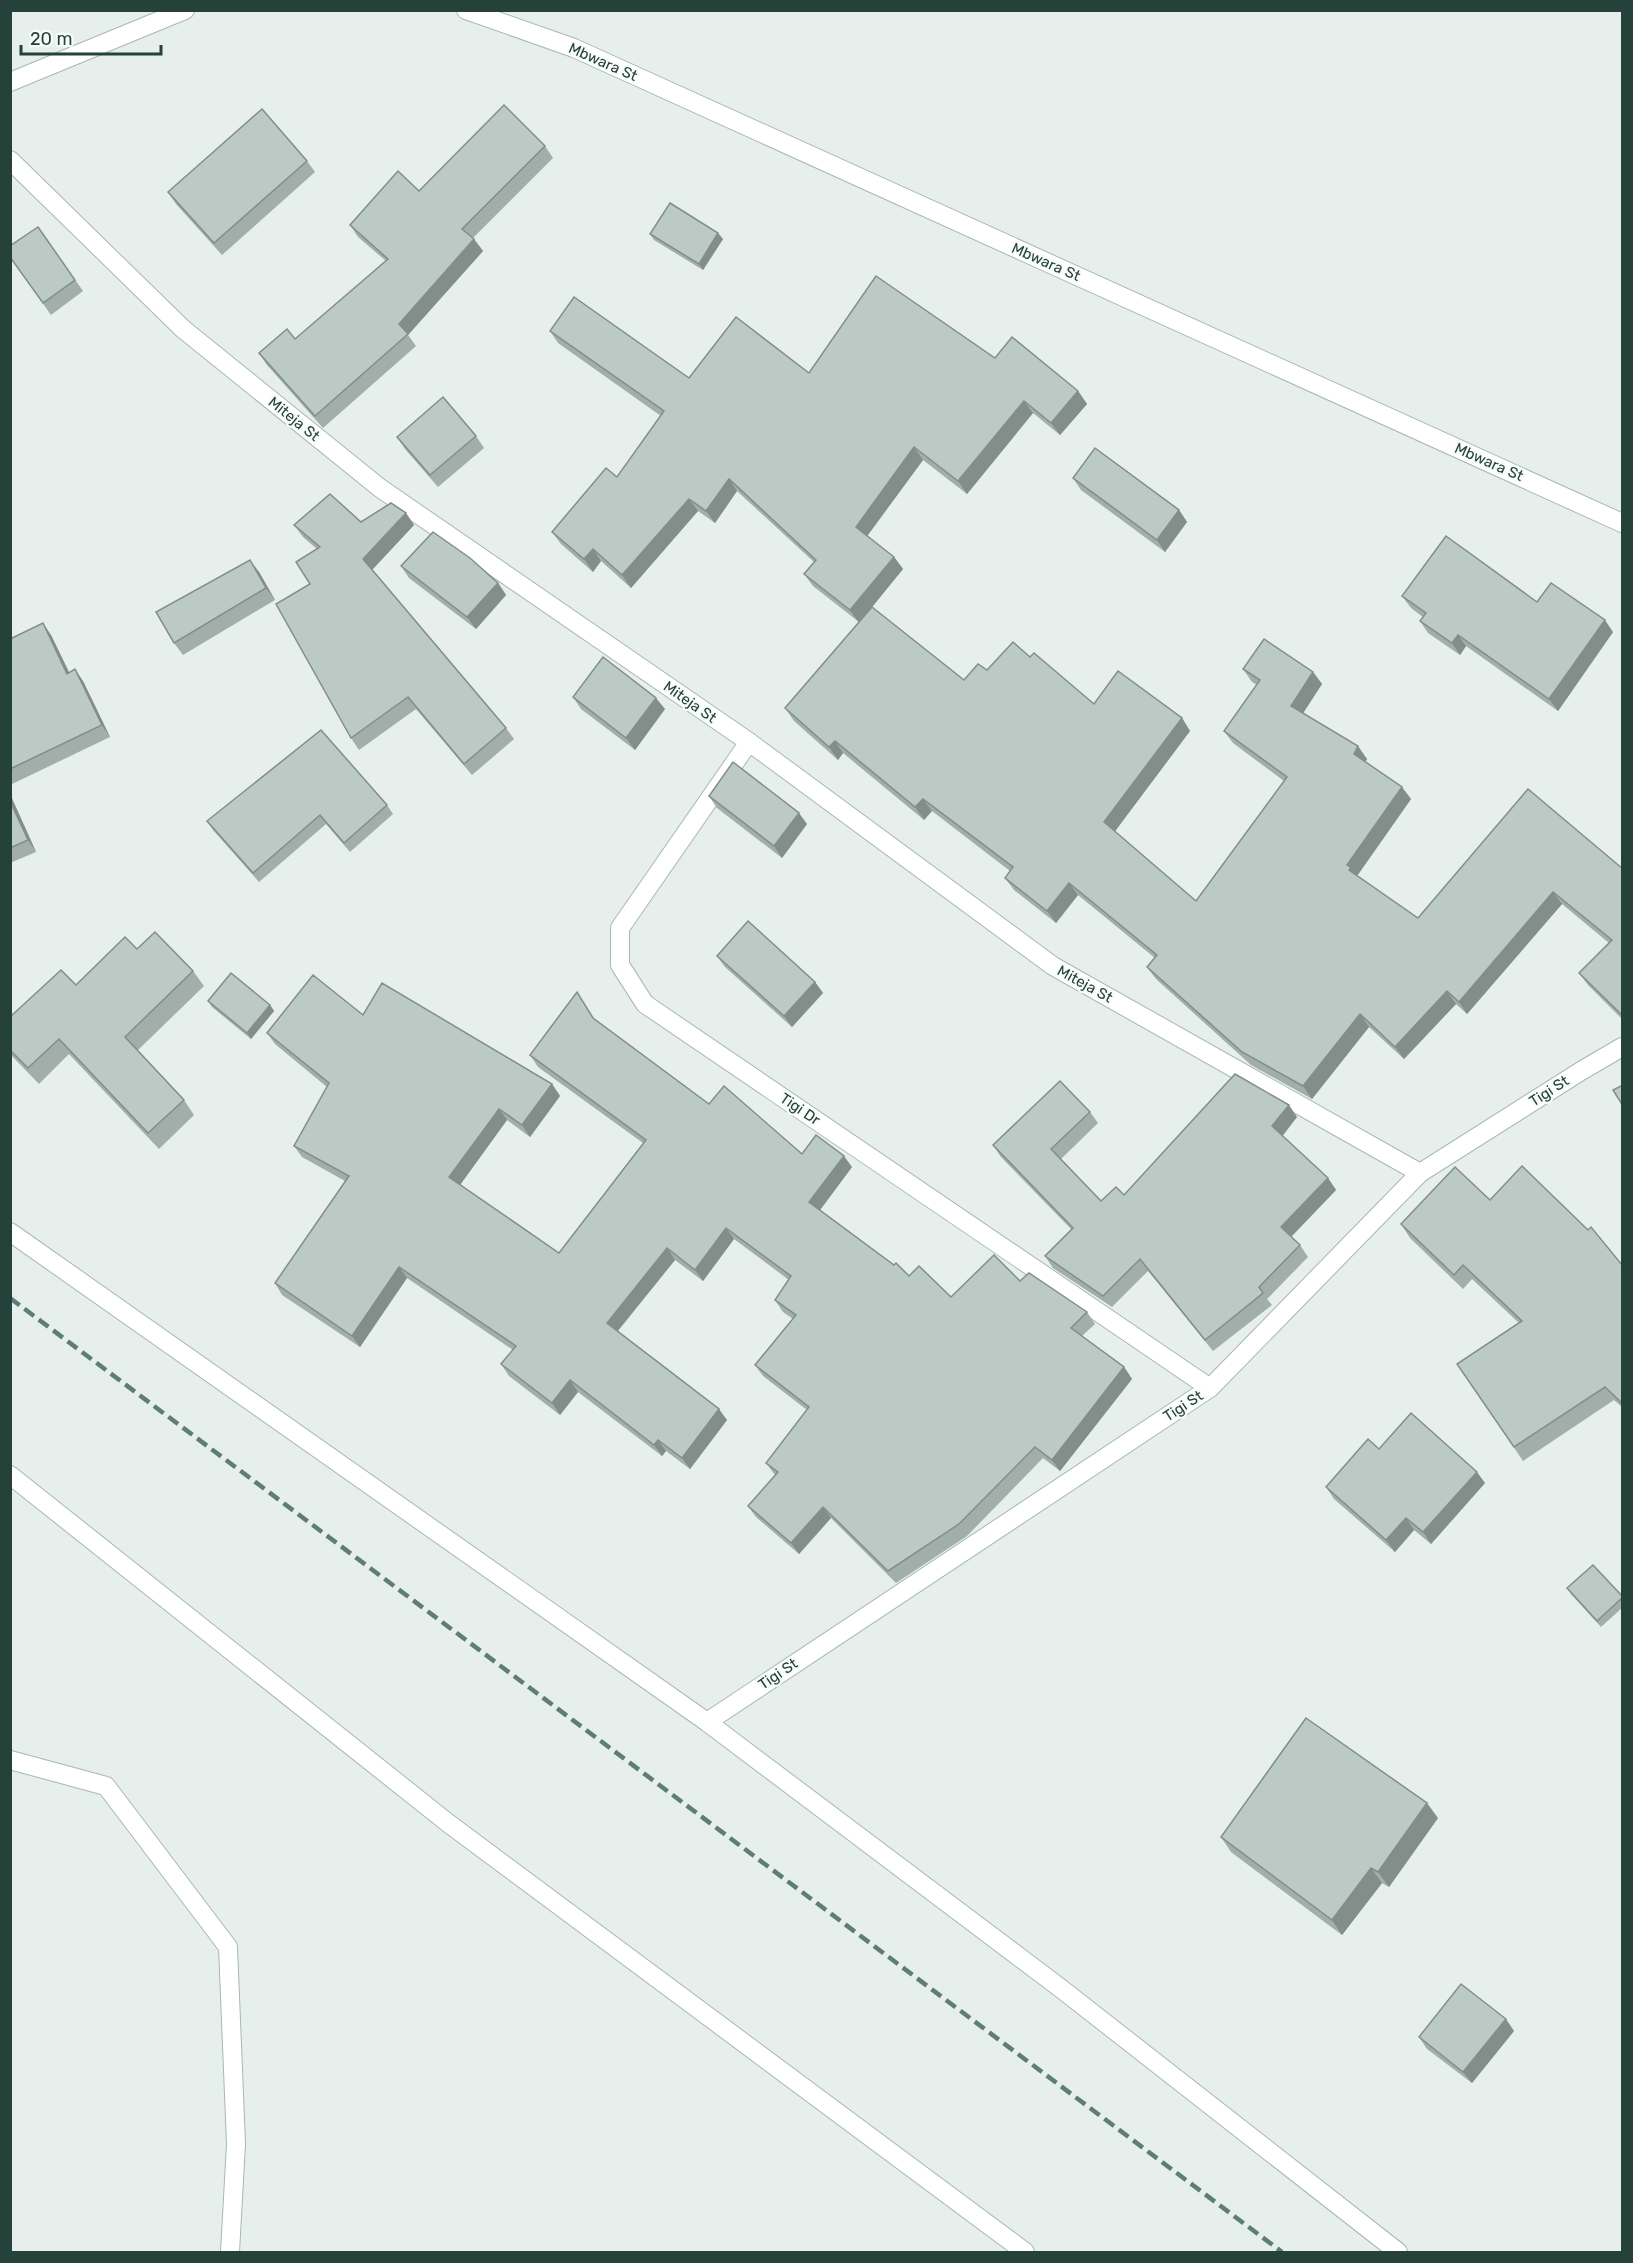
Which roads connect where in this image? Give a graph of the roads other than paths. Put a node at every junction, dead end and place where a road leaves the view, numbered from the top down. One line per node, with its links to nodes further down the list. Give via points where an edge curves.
1 (184, 10): 3 (street)
2 (466, 10): 5 (street, Mbwara St, via 574,48)
3 (10, 82)
4 (10, 160): 6 (street, Miteja St, via 183,329 380,488)
5 (1623, 523)
6 (748, 742): 8 (street, Miteja St, via 1053,966); 10 (street, Tigi Dr, via 620,928 620,965 645,1004)
7 (1623, 1047): 8 (street, Tigi St)
8 (1420, 1173): 10 (street, Tigi St)
9 (10, 1232): 12 (street)
10 (1210, 1388): 12 (street, Tigi St)
11 (10, 1475): 15 (street, via 448,1823)
12 (707, 1722): 16 (street, via 1059,1987)
13 (10, 1760): 14 (street, via 106,1786 228,1947 236,2144)
14 (230, 2253)
15 (1025, 2253)
16 (1398, 2253)

